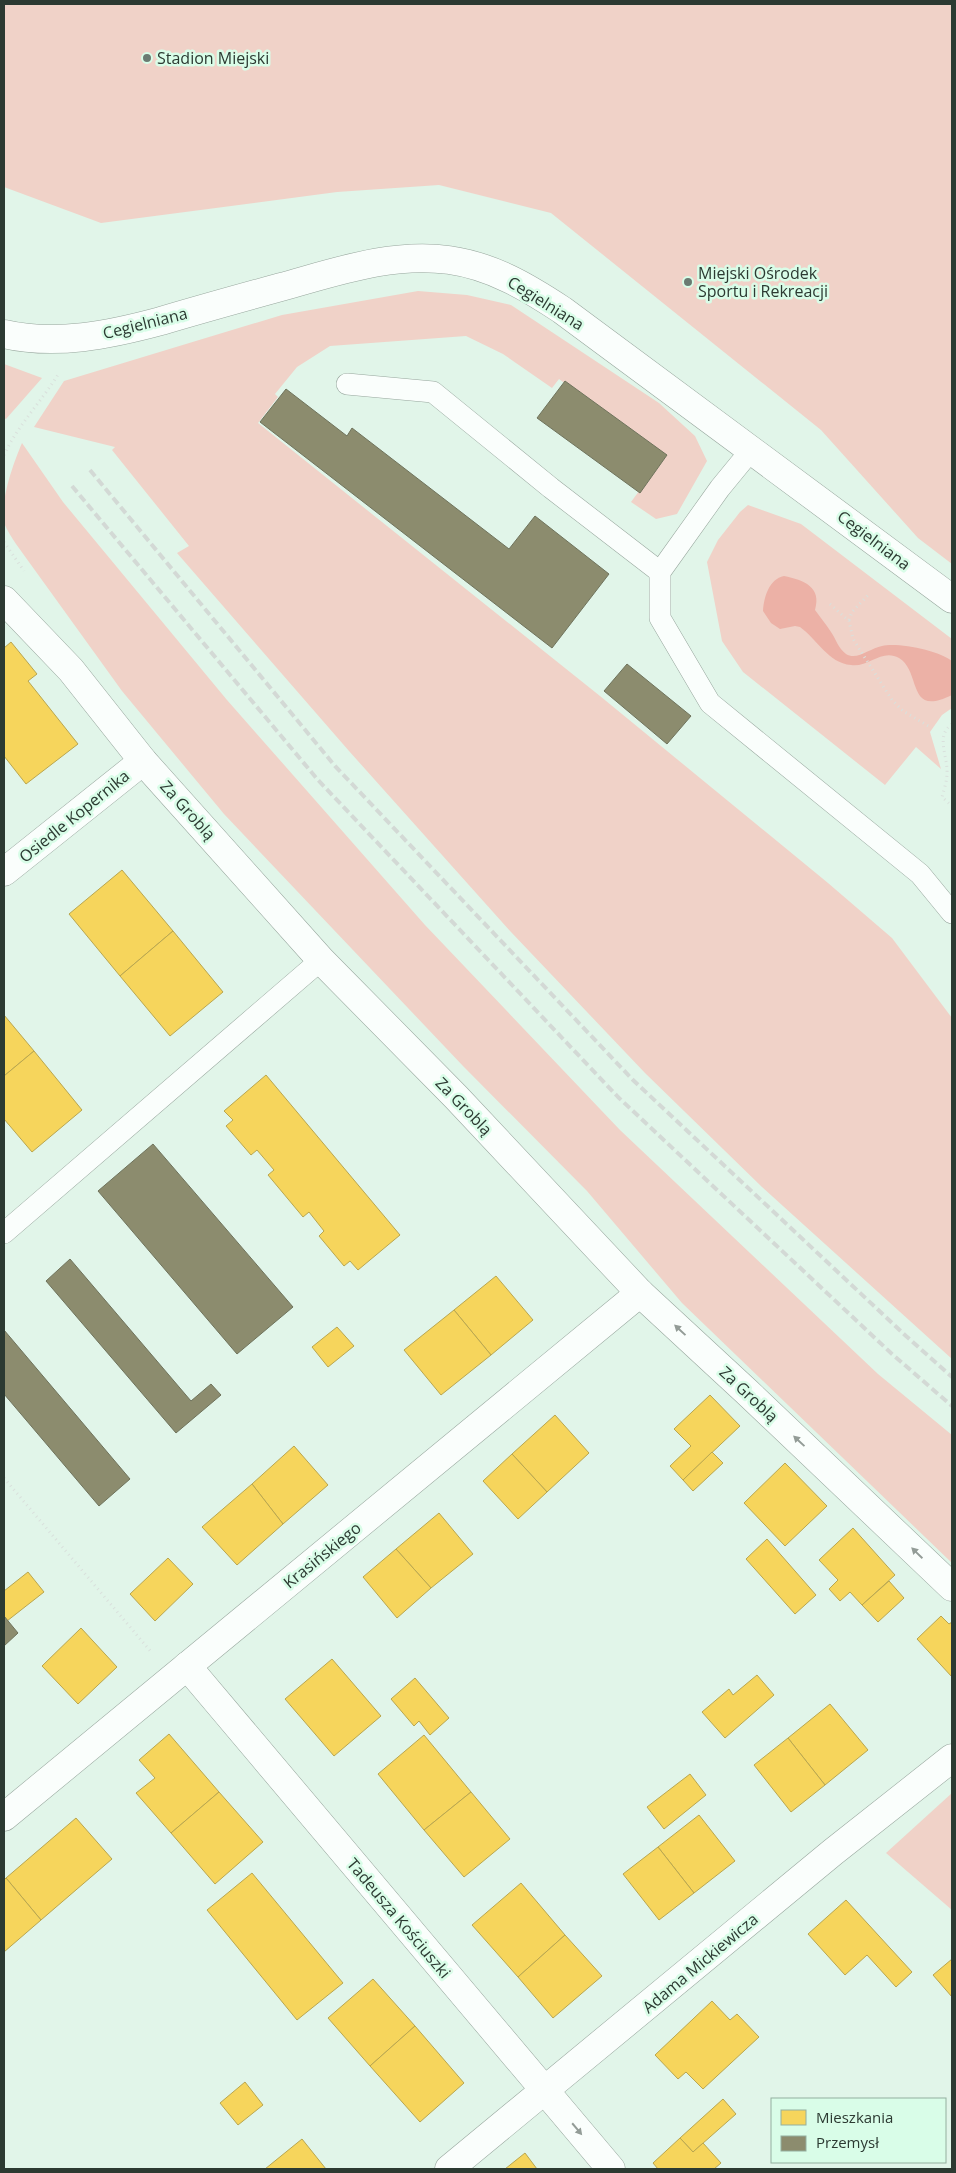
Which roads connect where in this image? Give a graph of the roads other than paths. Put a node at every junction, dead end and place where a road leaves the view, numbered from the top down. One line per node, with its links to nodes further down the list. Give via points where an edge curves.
1 (4, 334): 3 (street, Cegielniana, via 63,340 121,332 394,259 449,260 499,274 529,288)
2 (347, 384): 4 (lane, via 434,392)
3 (752, 449): 4 (lane); 5 (street, Cegielniana)
4 (660, 572): 9 (lane, via 660,618 710,703 920,874)
5 (952, 599)
6 (4, 600): 7 (street, Za Groblą, via 72,670)
7 (143, 761): 8 (street, Osiedle Kopernika); 10 (street, Za Groblą)
8 (4, 872)
9 (952, 913)
10 (321, 960): 11 (lane); 12 (street, Za Groblą, via 456,1097)
11 (4, 1233)
12 (640, 1293): 13 (street, Za Groblą, one-way to 12); 14 (street, Krasińskiego)
13 (952, 1587)
14 (179, 1672): 16 (street, Krasińskiego); 17 (street, Tadeusza Kościuszki)
15 (952, 1758): 17 (street, Adama Mickiewicza, via 825,1858)
16 (4, 1817)
17 (545, 2092): 18 (street, Adama Mickiewicza); 19 (street, Tadeusza Kościuszki, one-way to 19)
18 (449, 2169)
19 (611, 2169)

